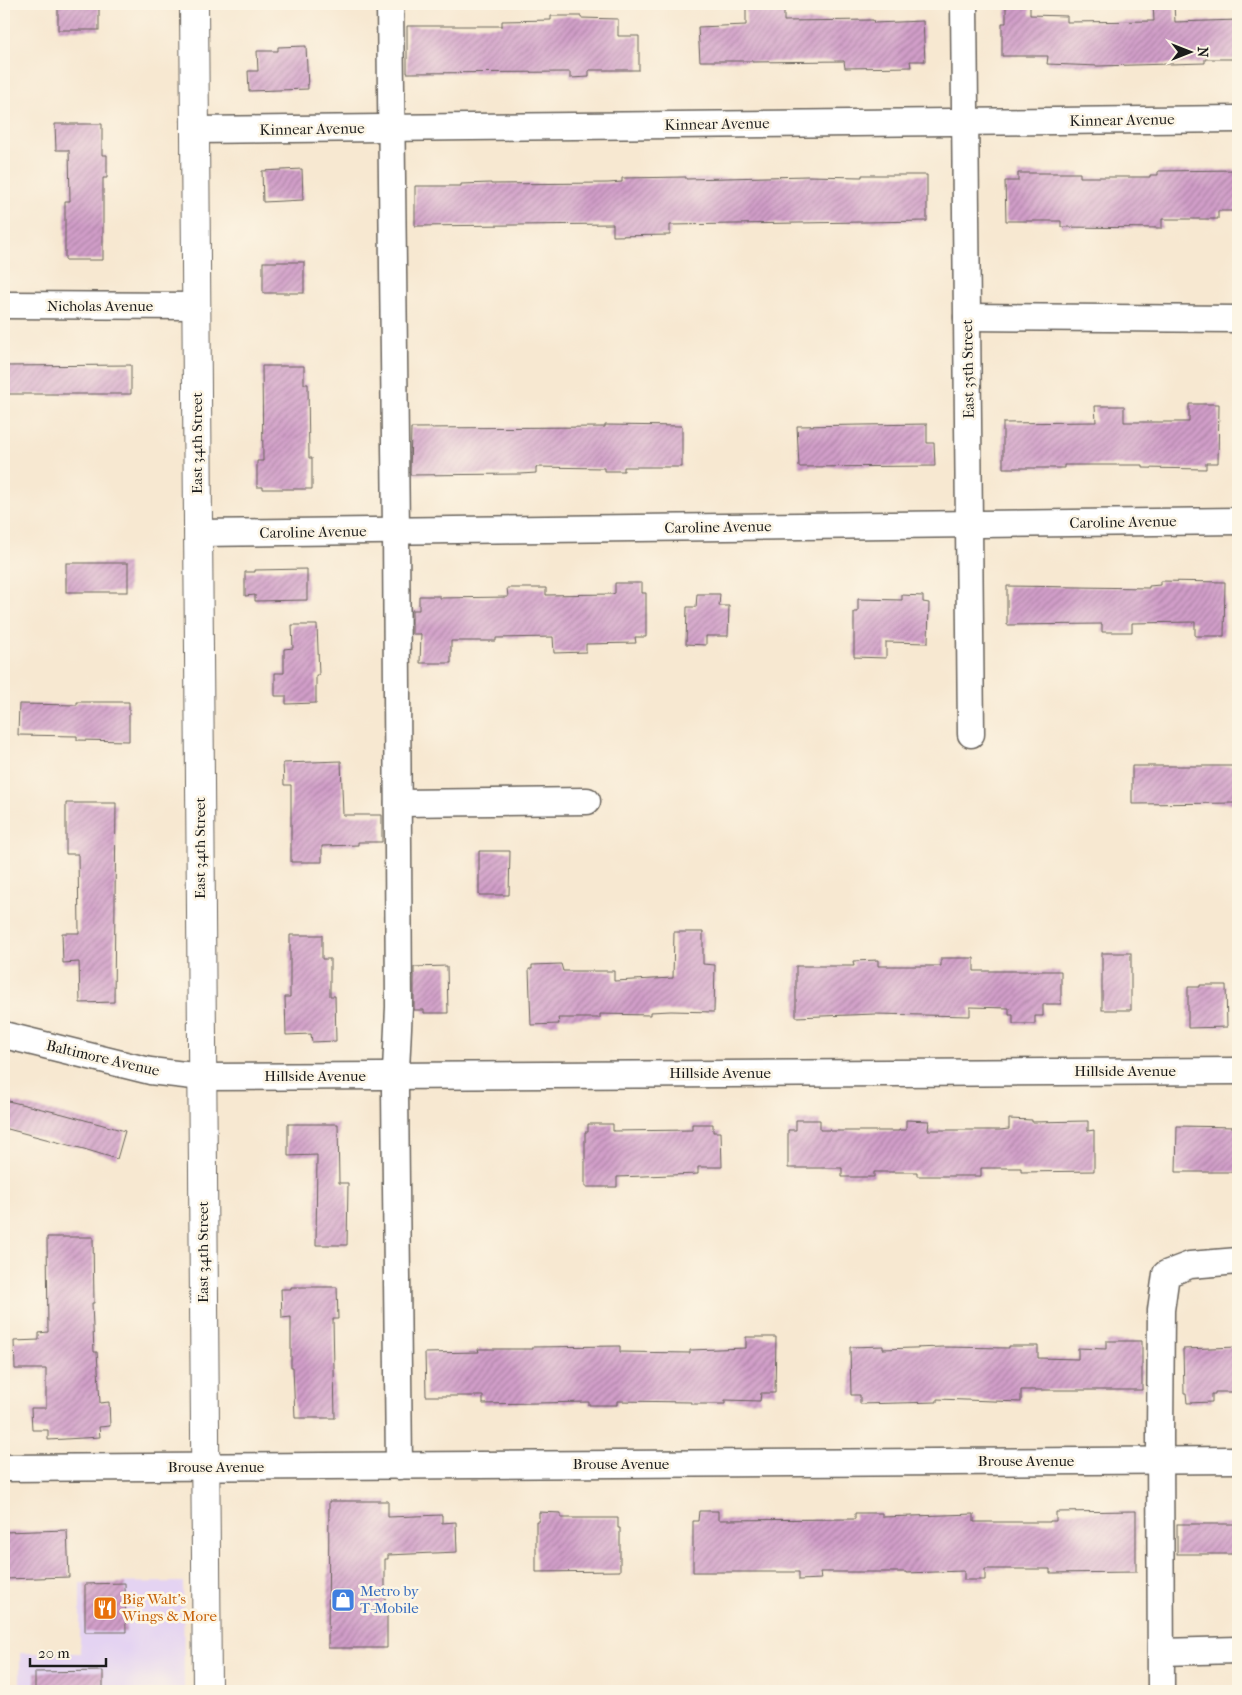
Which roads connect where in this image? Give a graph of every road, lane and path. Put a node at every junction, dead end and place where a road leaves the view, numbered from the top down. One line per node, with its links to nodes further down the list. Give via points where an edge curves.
1 (194, 4): 7 (main road, East 34th Street)
2 (390, 4): 6 (street)
3 (964, 4): 5 (street, East 35th Street)
4 (1238, 119): 5 (street, Kinnear Avenue)
5 (966, 122): 6 (street, Kinnear Avenue); 10 (street, East 35th Street)
6 (391, 128): 7 (street, Kinnear Avenue); 14 (street)
7 (195, 130): 9 (main road, East 34th Street)
8 (4, 305): 9 (street, Nicholas Avenue)
9 (196, 306): 15 (main road, East 34th Street)
10 (967, 317): 11 (street); 13 (street, East 35th Street)
11 (1238, 320)
12 (1238, 521): 13 (street, Caroline Avenue)
13 (970, 524): 14 (street, Caroline Avenue); 16 (street, East 35th Street)
14 (396, 531): 15 (street, Caroline Avenue); 18 (street)
15 (198, 533): 22 (main road, East 34th Street)
16 (971, 734)
17 (587, 801): 18 (street)
18 (398, 803): 21 (street, via 399,1007)
19 (4, 1035): 22 (street, Baltimore Avenue, via 150,1071)
20 (1238, 1071): 21 (street, Hillside Avenue)
21 (395, 1075): 22 (street, Hillside Avenue); 26 (street)
22 (202, 1077): 27 (main road, East 34th Street)
23 (1238, 1261): 25 (street, via 1190,1264 1166,1274 1161,1310)
24 (1238, 1460): 25 (street, Brouse Avenue)
25 (1160, 1461): 26 (street, Brouse Avenue); 30 (street)
26 (399, 1466): 27 (street, Brouse Avenue)
27 (205, 1467): 28 (street, Brouse Avenue); 31 (main road, East 34th Street)
28 (4, 1468)
29 (1238, 1650): 30 (street)
30 (1161, 1652): 32 (street)
31 (207, 1691)
32 (1161, 1691)

